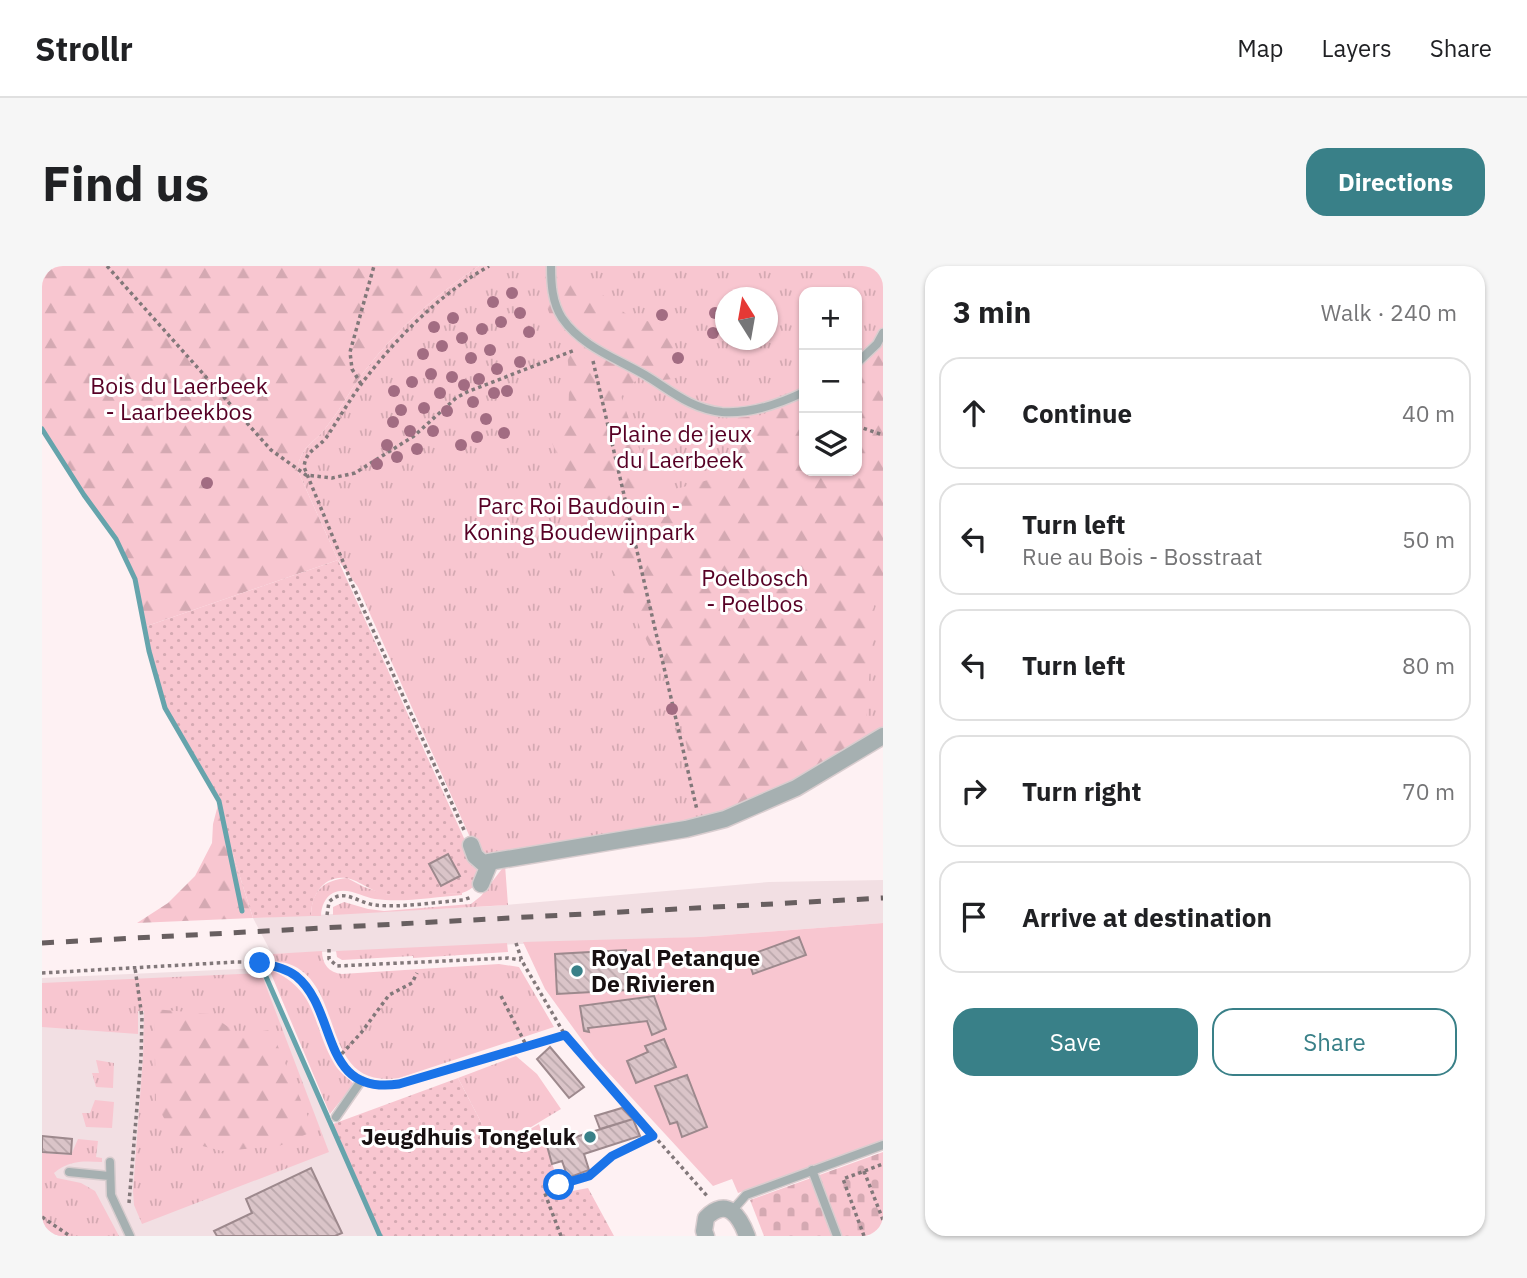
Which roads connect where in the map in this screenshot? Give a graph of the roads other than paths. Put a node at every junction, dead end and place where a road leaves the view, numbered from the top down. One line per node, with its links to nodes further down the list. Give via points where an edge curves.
1 (551, 266): 4 (lane, via 557,309 568,326 609,357 685,401 734,412)
2 (883, 333): 3 (lane)
3 (862, 358)
4 (799, 394)
5 (883, 736): 7 (street, via 787,792 701,826)
6 (471, 845): 7 (street, via 478,861)
7 (490, 862): 8 (street)
8 (481, 884)
9 (361, 1081): 10 (lane)
10 (336, 1117)
11 (883, 1145): 13 (lane)
12 (110, 1163): 15 (lane)
13 (812, 1170): 16 (lane, via 746,1195); 20 (lane)
14 (69, 1172): 15 (lane)
15 (109, 1176): 17 (lane, via 111,1195)
16 (725, 1210): 18 (street, via 706,1218); 19 (street, via 737,1215)
17 (130, 1236)
18 (706, 1236)
19 (747, 1236)
20 (836, 1236)

